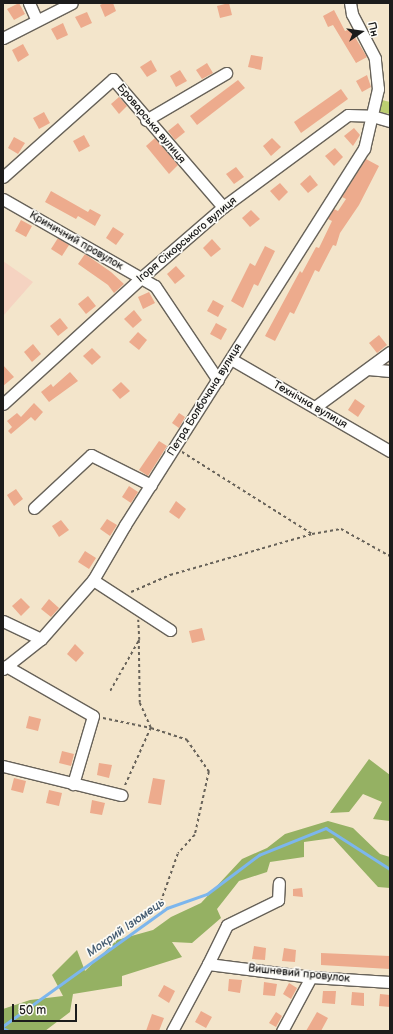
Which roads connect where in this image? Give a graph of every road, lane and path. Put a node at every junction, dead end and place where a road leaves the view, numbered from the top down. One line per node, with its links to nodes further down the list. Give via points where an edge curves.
1 (29, 3): 4 (street)
2 (72, 3): 4 (street)
3 (350, 3): 7 (street, Петра Болбочана вулиця, via 352,14 375,58 378,89)
4 (36, 19): 5 (street)
5 (3, 38)
6 (226, 73): 8 (street)
7 (372, 116): 9 (street, Ігоря Сікорського вулиця); 12 (street, Ігоря Сікорського вулиця, via 348,115); 15 (street, Петра Болбочана вулиця, via 364,149)
8 (146, 120): 10 (street, Броварська вулиця, via 113,79); 12 (street, Броварська вулиця)
9 (390, 121)
10 (3, 177)
11 (3, 199): 13 (street, Криничний провулок)
12 (223, 207): 13 (street, Ігоря Сікорського вулиця)
13 (141, 278): 18 (street, Криничний провулок, via 156,286); 19 (street, Ігоря Сікорського вулиця)
14 (390, 352): 16 (street)
15 (231, 358): 18 (street, Петра Болбочана вулиця); 20 (street, Технічна вулиця)
16 (368, 369): 17 (street); 20 (street)
17 (390, 371)
18 (218, 380): 21 (street, Петра Болбочана вулиця)
19 (3, 404)
20 (315, 407): 22 (street, Технічна вулиця)
21 (175, 448): 23 (street, Петра Болбочана вулиця); 25 (path)
22 (390, 451)
23 (151, 485): 24 (street, via 91,455); 27 (street, Петра Болбочана вулиця)
24 (34, 508)
25 (312, 534): 26 (path, via 341,529); 28 (path, via 170,575)
26 (390, 556)
27 (93, 580): 28 (street); 32 (street, Петра Болбочана вулиця)
28 (120, 597): 29 (street)
29 (137, 608): 31 (street); 33 (path)
30 (3, 621): 32 (street)
31 (170, 630)
32 (41, 639): 34 (street, Петра Болбочана вулиця)
33 (139, 640): 35 (path); 37 (path, via 140,703)
34 (5, 667): 36 (street)
35 (110, 691)
36 (93, 716): 37 (path); 39 (street)
37 (151, 728): 40 (path); 42 (path, via 187,740 209,772 195,835 178,854)
38 (3, 766): 39 (street)
39 (73, 784): 40 (street)
40 (121, 795)
41 (279, 883): 43 (street, via 278,900 227,925)
42 (159, 908)
43 (208, 964): 44 (street, Вишневий провулок); 46 (street)
44 (311, 977): 45 (street, Вишневий провулок); 47 (street)
45 (390, 982)
46 (172, 1031)
47 (282, 1031)

